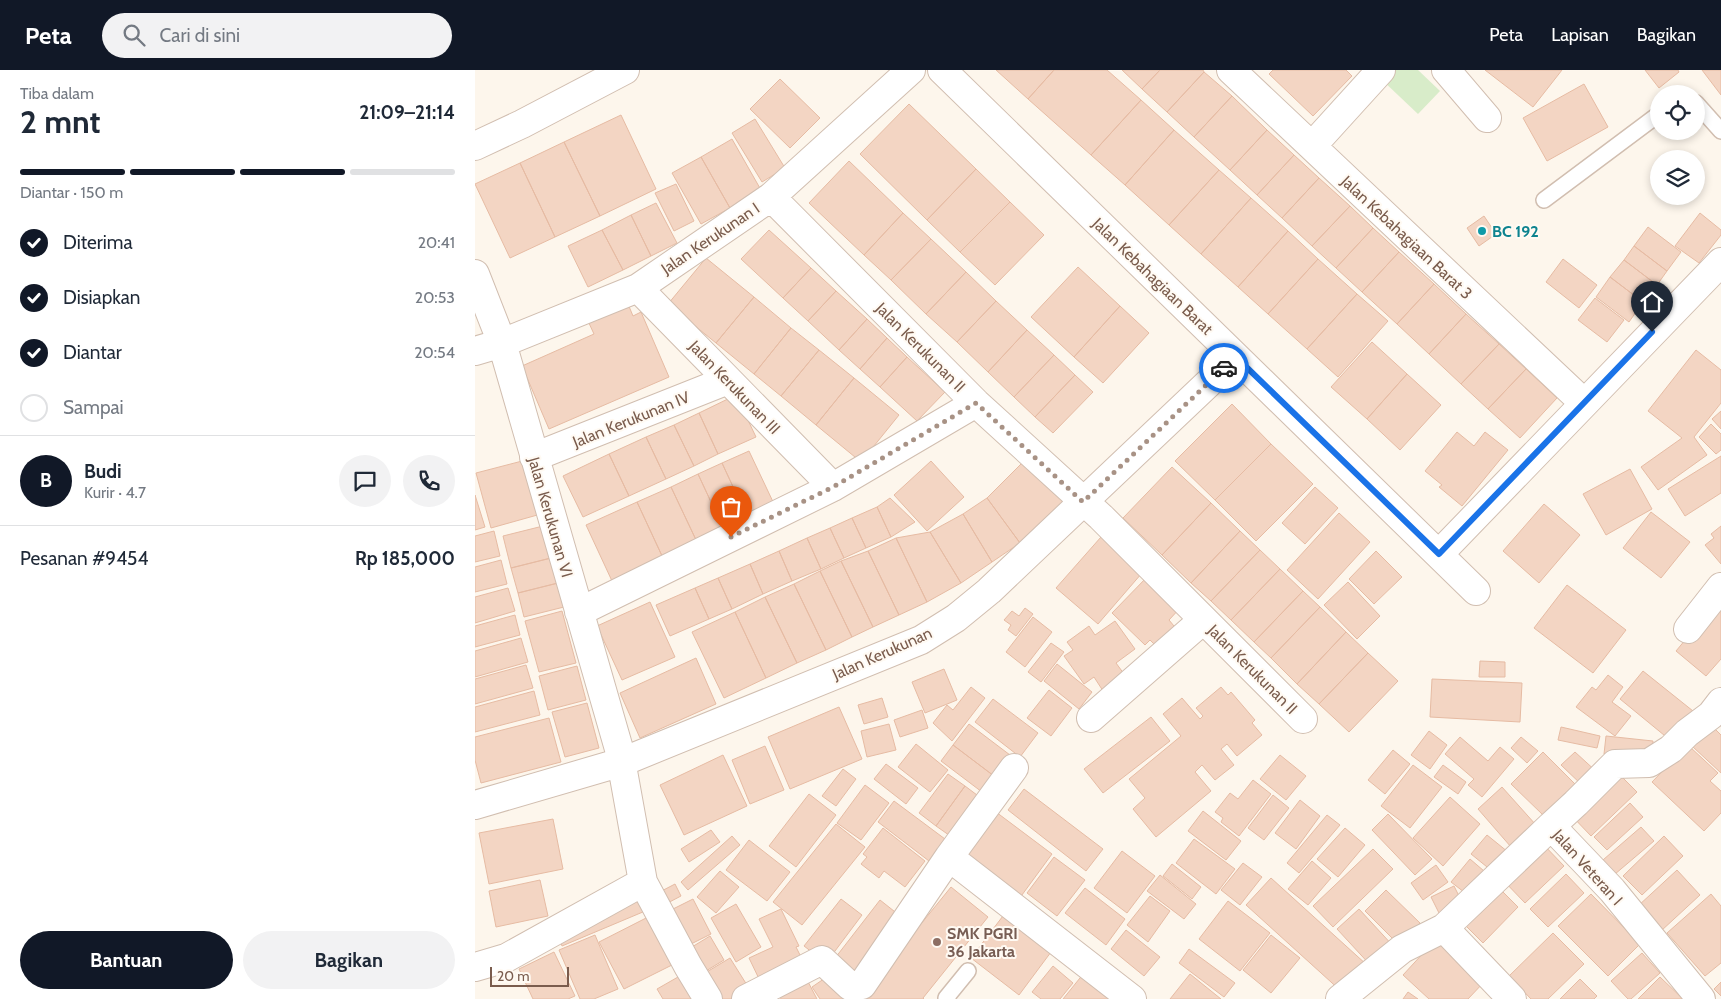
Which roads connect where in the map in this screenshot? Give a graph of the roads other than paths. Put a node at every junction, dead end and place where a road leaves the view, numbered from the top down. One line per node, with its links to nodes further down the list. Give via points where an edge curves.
1 (625, 70): 11 (street)
2 (911, 70): 13 (street, Jalan Kerukunan I)
3 (942, 70): 20 (street, Jalan Kebahagiaan Barat)
4 (1231, 70): 12 (street, Jalan Kebahagiaan Barat 3)
5 (1381, 70): 12 (street)
6 (1446, 70): 8 (street)
7 (1705, 113): 10 (lane)
8 (1487, 118)
9 (1650, 121): 14 (lane)
10 (1721, 132)
11 (475, 146)
12 (1312, 146): 23 (street, Jalan Kebahagiaan Barat 3)
13 (771, 197): 17 (street, Jalan Kerukunan I); 22 (street, Jalan Kerukunan II)
14 (1543, 200)
15 (1721, 262): 23 (street)
16 (475, 274): 18 (street, Jalan Kerukunan VI)
17 (638, 288): 18 (street, Jalan Kerukunan I); 21 (street, Jalan Kerukunan III)
18 (502, 343): 19 (street, Jalan Kerukunan I); 24 (street, Jalan Kerukunan VI)
19 (475, 351)
20 (1236, 357): 26 (street, Jalan Kerukunan); 27 (street, Jalan Kebahagiaan Barat)
21 (728, 380): 24 (street, Jalan Kerukunan IV); 25 (street, Jalan Kerukunan III)
22 (976, 403): 25 (street); 26 (street, Jalan Kerukunan II)
23 (1584, 403): 27 (street)
24 (534, 457): 30 (street, Jalan Kerukunan VI)
25 (833, 487): 30 (street)
26 (1083, 502): 31 (street, Jalan Kerukunan II); 36 (street, Jalan Kerukunan, via 989,591 956,618 921,640)
27 (1439, 554): 29 (street, Jalan Kebahagiaan Barat)
28 (1721, 587): 32 (street)
29 (1476, 591)
30 (579, 612): 36 (street, Jalan Kerukunan VI)
31 (1203, 620): 34 (street, Jalan Kerukunan II); 35 (street, Jalan Kerukunan II)
32 (1688, 629)
33 (1721, 702): 39 (street, via 1711,715 1649,763 1615,764)
34 (1091, 718)
35 (1303, 719)
36 (622, 762): 38 (street, Jalan Kerukunan); 41 (street, Jalan Kerukunan VI)
37 (1015, 768): 40 (street)
38 (476, 801)
39 (1551, 826): 42 (street, Jalan Veteran I); 51 (street, Jalan Veteran I, via 1611,890)
40 (949, 858): 46 (street, via 862,985 850,986 822,960); 48 (street)
41 (643, 882): 43 (street, via 506,958); 45 (street, Jalan Kerukunan VI)
42 (1444, 928): 49 (street, Jalan Veteran I, via 1402,949); 50 (street)
43 (475, 968)
44 (968, 972): 47 (lane)
45 (708, 999)
46 (746, 999)
47 (948, 999)
48 (1132, 999)
49 (1340, 999)
50 (1512, 999)
51 (1701, 999)

